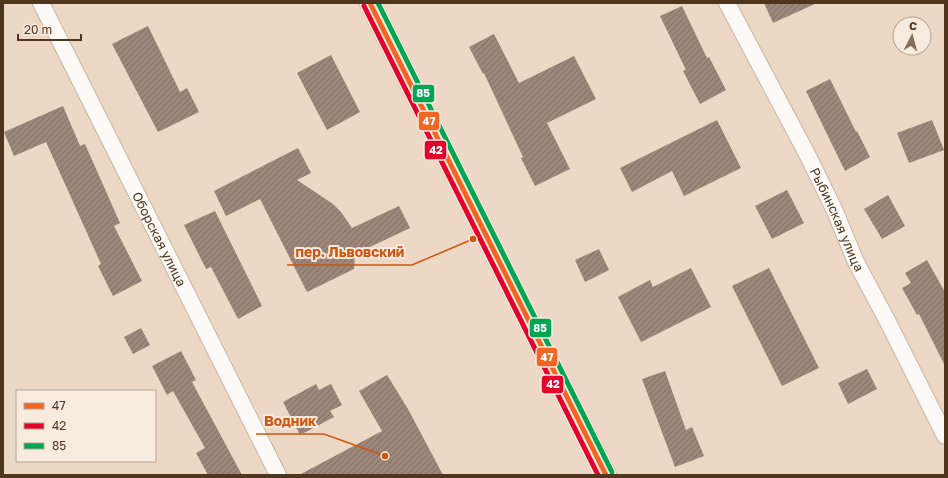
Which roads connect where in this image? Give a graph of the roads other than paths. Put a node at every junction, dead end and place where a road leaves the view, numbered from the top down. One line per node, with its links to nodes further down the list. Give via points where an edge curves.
1 (41, 3): 5 (street, Оборская улица)
2 (370, 3): 6 (street)
3 (727, 3): 4 (street, Рыбинская улица, via 807,154 856,262)
4 (945, 436)
5 (278, 475)
6 (606, 475)

